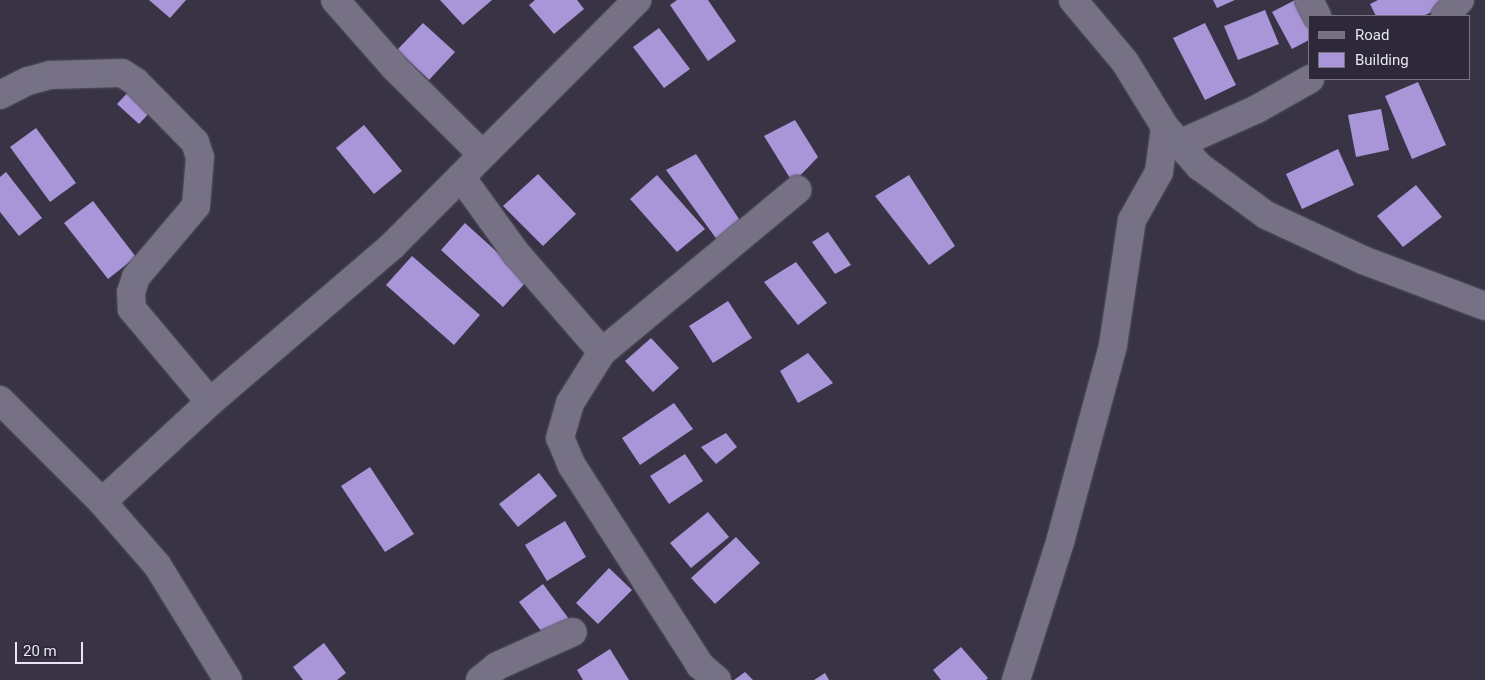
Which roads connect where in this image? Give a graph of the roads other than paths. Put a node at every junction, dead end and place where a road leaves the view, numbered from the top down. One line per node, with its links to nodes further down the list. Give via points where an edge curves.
1 (334, 0): 11 (street, via 394,67)
2 (637, 0): 11 (street)
3 (1073, 0): 10 (street, via 1125,62)
4 (1309, 0): 6 (street)
5 (1460, 0): 7 (street)
6 (1316, 15)
7 (1446, 15)
8 (1308, 80): 10 (street, via 1257,109)
9 (0, 94): 19 (street, via 50,75 122,73 136,82 195,142 200,157 196,206 136,277 131,292 132,309)
10 (1172, 135): 12 (street); 13 (street)
11 (483, 155): 14 (street)
12 (1199, 166): 13 (street); 16 (street, via 1266,215 1363,260)
13 (1159, 172): 25 (street, via 1132,220 1113,345 1060,542)
14 (461, 177): 17 (street, via 516,253); 19 (street, via 392,245)
15 (797, 190): 17 (street)
16 (1485, 306)
17 (602, 352): 24 (street, via 570,403 560,438 572,466 700,664)
18 (0, 400): 20 (street)
19 (210, 402): 20 (street)
20 (102, 502): 22 (street, via 157,565)
21 (573, 632): 23 (street, via 497,666)
22 (228, 680)
23 (480, 680)
24 (717, 680)
25 (1016, 680)

